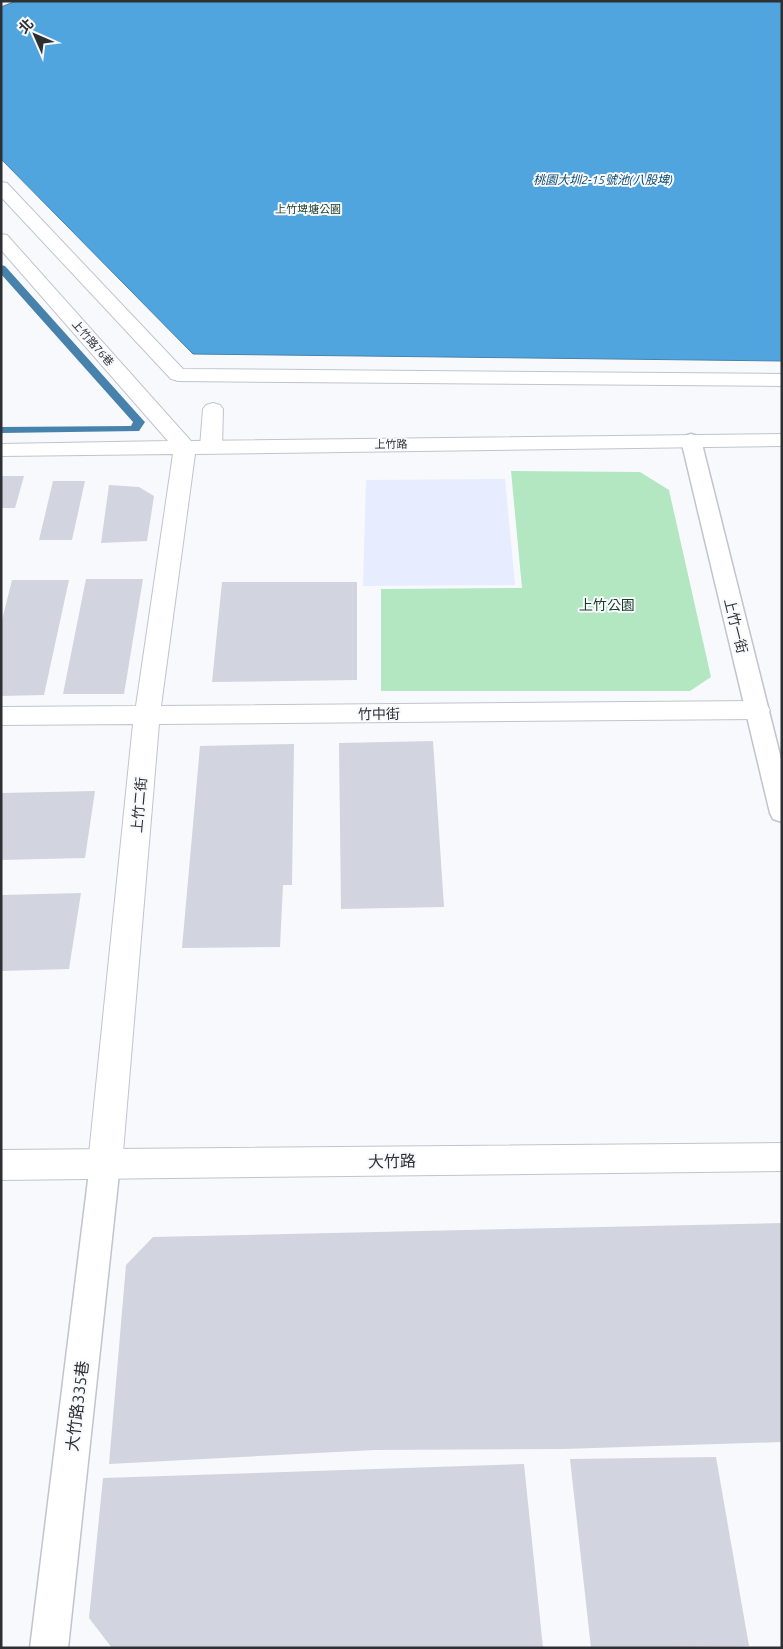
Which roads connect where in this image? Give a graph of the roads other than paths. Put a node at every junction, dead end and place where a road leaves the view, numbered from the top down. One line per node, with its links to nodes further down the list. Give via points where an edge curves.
1 (1, 188): 3 (street, via 178,375)
2 (1, 239): 7 (street, 上竹路76巷)
3 (782, 380)
4 (213, 409): 8 (street)
5 (691, 440): 6 (street, 上竹路); 8 (street, 上竹路); 10 (lane, 上竹一街)
6 (782, 440)
7 (185, 447): 8 (street, 上竹路); 9 (street, 上竹路); 12 (street, 上竹二街)
8 (211, 447)
9 (1, 450)
10 (757, 710): 12 (street, 竹中街); 13 (lane, 上竹一街)
11 (1, 716): 12 (street, 竹中街)
12 (147, 716): 15 (street, 上竹二街)
13 (782, 813)
14 (782, 1156): 15 (street, 大竹路)
15 (105, 1164): 16 (street, 大竹路); 17 (lane, 大竹路335巷)
16 (1, 1165)
17 (49, 1648)

